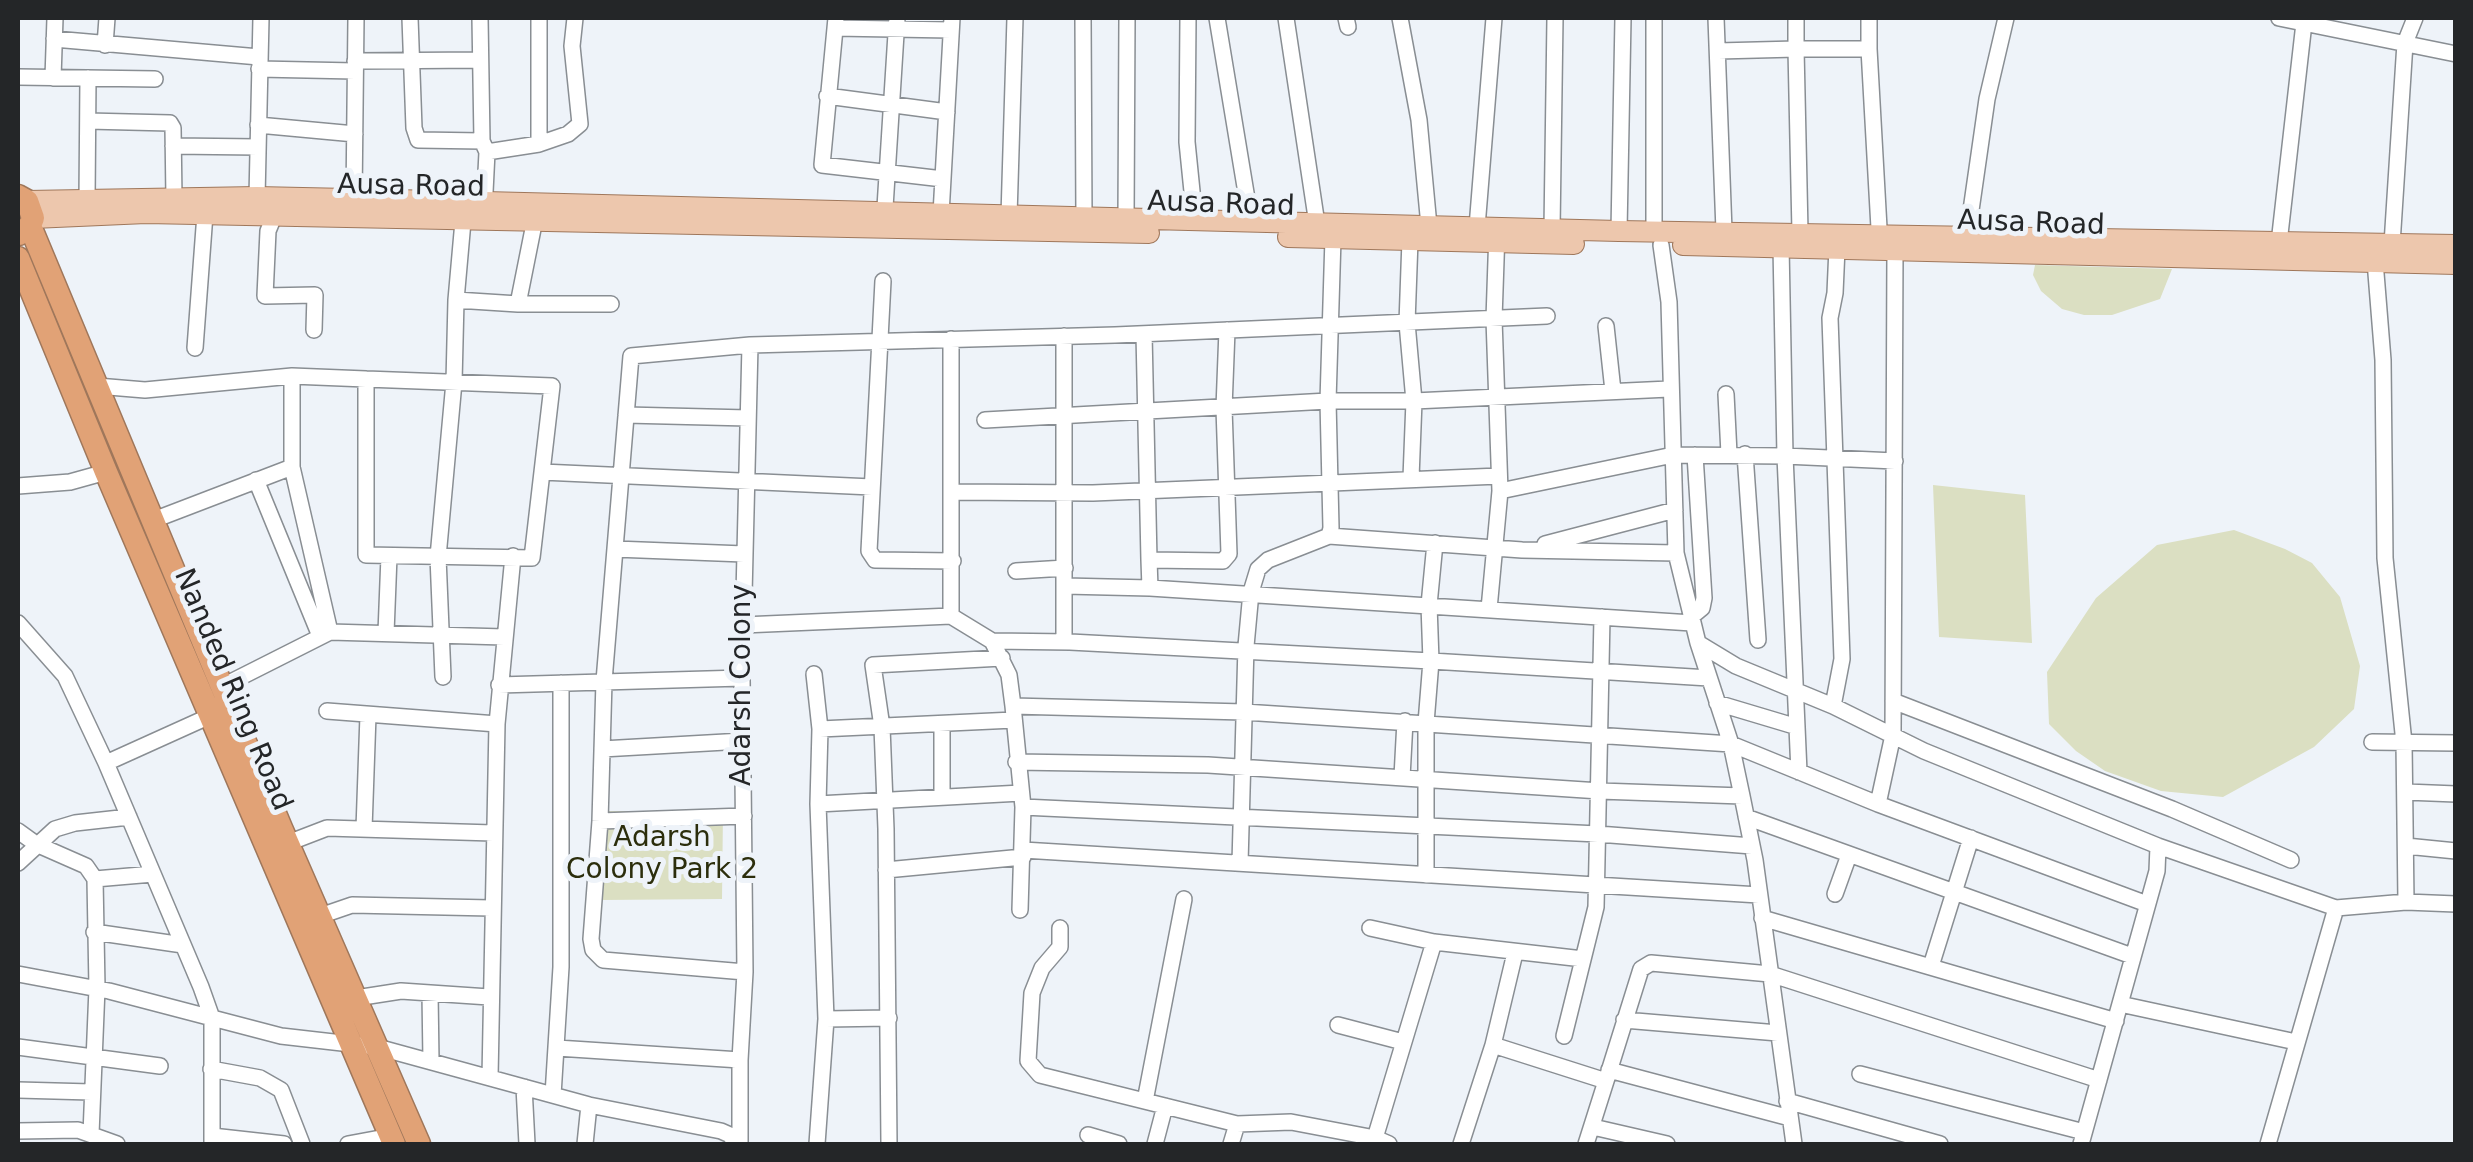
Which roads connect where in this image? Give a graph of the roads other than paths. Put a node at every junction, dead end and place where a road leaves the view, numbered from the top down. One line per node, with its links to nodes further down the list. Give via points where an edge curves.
1 (55, 18): 30 (street)
2 (106, 18): 32 (street)
3 (261, 18): 39 (street)
4 (356, 18): 40 (street)
5 (410, 18): 38 (street)
6 (480, 18): 37 (street)
7 (539, 18): 51 (street)
8 (575, 18): 51 (street, via 580,124)
9 (1015, 18): 66 (street)
10 (1083, 18): 68 (street)
11 (1127, 18): 69 (street)
12 (1188, 18): 70 (street, via 1187,142)
13 (1217, 18): 72 (street)
14 (1286, 18): 75 (street)
15 (1400, 18): 73 (street)
16 (1494, 18): 78 (street)
17 (1555, 18): 74 (street)
18 (1623, 18): 76 (street)
19 (1654, 18): 80 (street)
20 (1716, 18): 35 (street)
21 (1796, 18): 33 (street)
22 (1869, 18): 34 (street)
23 (2006, 18): 83 (street, via 1986,99)
24 (2280, 18): 27 (street)
25 (2415, 18): 31 (street)
26 (836, 22): 28 (street); 45 (street)
27 (2304, 23): 31 (street); 82 (street)
28 (896, 24): 29 (street); 46 (street)
29 (952, 24): 47 (street)
30 (54, 39): 32 (street); 42 (street)
31 (2405, 44): 36 (street); 85 (street)
32 (106, 45): 39 (street)
33 (1796, 49): 34 (street); 35 (street); 79 (street)
34 (1869, 50): 84 (street)
35 (1718, 51): 77 (street)
36 (2456, 54)
37 (480, 60): 38 (street); 53 (street)
38 (412, 62): 40 (street); 53 (street, via 418,140)
39 (259, 63): 40 (street); 49 (street)
40 (355, 66): 50 (street)
41 (18, 77): 42 (street)
42 (53, 78): 43 (street)
43 (88, 78): 44 (street); 48 (street)
44 (155, 79)
45 (827, 96): 46 (street); 55 (street, via 822,165)
46 (892, 104): 47 (street); 55 (street)
47 (946, 112): 56 (street)
48 (88, 121): 52 (street, via 166,122 173,128); 60 (street)
49 (258, 124): 50 (street); 54 (street)
50 (355, 134): 59 (street)
51 (539, 144): 53 (street)
52 (173, 146): 54 (street); 57 (street)
53 (485, 146): 61 (street)
54 (258, 148): 58 (street)
55 (885, 174): 56 (street); 71 (street)
56 (943, 179): 64 (street)
57 (174, 198): 58 (main road); 60 (main road)
58 (257, 198): 59 (main road)
59 (354, 199): 61 (main road)
60 (87, 200): 65 (main road)
61 (474, 209): 63 (main road, Ausa Road); 67 (main road, Ausa Road); 71 (main road); 93 (street)
62 (205, 214): 63 (main road, Ausa Road); 65 (main road, Ausa Road); 108 (street)
63 (275, 214): 101 (street, via 265,296 314,295)
64 (941, 214): 66 (main road); 71 (main road)
65 (25, 215): 112 (highway)
66 (1009, 216): 68 (main road)
67 (535, 218): 71 (main road, Ausa Road); 94 (street)
68 (1084, 218): 69 (main road)
69 (1126, 219): 70 (main road)
70 (1195, 221): 72 (main road)
71 (884, 222): 75 (main road, Ausa Road)
72 (1251, 223): 75 (main road)
73 (1429, 226): 75 (main road); 78 (main road)
74 (1552, 229): 76 (main road); 78 (main road)
75 (1325, 231): 81 (main road, Ausa Road); 99 (street)
76 (1618, 231): 80 (main road)
77 (1724, 231): 79 (main road); 80 (main road)
78 (1490, 232): 80 (main road, Ausa Road); 81 (main road, Ausa Road); 97 (street)
79 (1800, 232): 84 (main road)
80 (1658, 238): 87 (main road, Ausa Road); 113 (street, via 1669,302)
81 (1410, 240): 98 (street)
82 (2279, 242): 83 (main road); 85 (main road)
83 (1966, 243): 84 (main road); 89 (main road, Ausa Road)
84 (1884, 244): 88 (main road, Ausa Road); 130 (street)
85 (2392, 244): 86 (main road)
86 (2456, 245)
87 (1781, 246): 88 (main road, Ausa Road); 128 (street)
88 (1837, 248): 129 (street, via 1830,318)
89 (2375, 261): 90 (main road, Ausa Road); 212 (street, via 2386,558)
90 (2456, 264)
91 (20, 271): 132 (highway, Nanded Ring Road)
92 (882, 281): 106 (street)
93 (456, 300): 94 (street); 111 (street)
94 (518, 304): 95 (street)
95 (610, 304)
96 (1547, 316): 97 (street)
97 (1494, 319): 98 (street); 116 (street)
98 (1407, 324): 99 (street); 118 (street)
99 (1332, 326): 102 (street); 117 (street)
100 (1606, 326): 114 (street)
101 (314, 330)
102 (1227, 330): 103 (street); 119 (street)
103 (1144, 334): 104 (street); 120 (street)
104 (1064, 336): 105 (street); 122 (street)
105 (951, 339): 106 (street); 144 (street)
106 (877, 341): 107 (street); 142 (street)
107 (750, 345): 121 (street, via 630,356); 123 (street, Adarsh Colony)
108 (195, 348)
109 (292, 376): 110 (street); 112 (street, via 192,388); 131 (street)
110 (366, 379): 111 (street); 155 (street, via 366,555)
111 (454, 382): 133 (street, via 552,386); 156 (street)
112 (97, 386): 147 (highway)
113 (1669, 388): 114 (street); 126 (street)
114 (1612, 391): 116 (street)
115 (1726, 394): 125 (street)
116 (1498, 396): 118 (street); 139 (street)
117 (1328, 401): 118 (street); 119 (street); 137 (street)
118 (1414, 401): 135 (street)
119 (1224, 408): 120 (street); 141 (street)
120 (1144, 412): 122 (street); 143 (street)
121 (626, 416): 123 (street); 134 (street)
122 (1064, 416): 124 (street); 145 (street)
123 (748, 418): 138 (street, Adarsh Colony)
124 (985, 420)
125 (1737, 454): 127 (street); 128 (street); 176 (street)
126 (1673, 455): 127 (street); 139 (street); 146 (street)
127 (1696, 455): 169 (street, via 1704,598)
128 (1785, 456): 129 (street); 192 (street)
129 (1836, 459): 130 (street); 195 (street, via 1842,659)
130 (1895, 460): 193 (street)
131 (292, 467): 136 (street); 172 (street)
132 (106, 472): 140 (street); 200 (highway, Nanded Ring Road)
133 (542, 472): 134 (street); 157 (street, via 532,558)
134 (621, 476): 138 (street); 151 (street)
135 (1411, 478): 137 (street); 139 (street)
136 (256, 480): 147 (street); 172 (street)
137 (1331, 481): 141 (street); 148 (street)
138 (746, 483): 142 (street); 154 (street, Adarsh Colony)
139 (1500, 483): 150 (street)
140 (18, 486)
141 (1226, 486): 143 (street); 158 (street, via 1229,554 1223,561)
142 (872, 487): 159 (street, via 869,551 875,560)
143 (1146, 490): 145 (street); 158 (street)
144 (953, 492): 145 (street); 159 (street)
145 (1065, 493): 160 (street)
146 (1676, 510): 152 (street); 153 (street)
147 (151, 522): 190 (highway)
148 (1329, 536): 149 (street); 164 (street, via 1268,560)
149 (1435, 543): 150 (street); 165 (street)
150 (1495, 547): 152 (street); 166 (street)
151 (615, 549): 154 (street); 188 (street)
152 (1522, 550): 153 (street)
153 (1676, 553): 169 (street)
154 (744, 554): 171 (street, Adarsh Colony)
155 (390, 556): 156 (street); 173 (street)
156 (438, 556): 157 (street); 174 (street)
157 (513, 556): 175 (street)
158 (1149, 560): 163 (street)
159 (953, 561): 167 (street)
160 (1065, 568): 161 (street); 162 (street)
161 (1016, 571)
162 (1065, 586): 163 (street); 178 (street)
163 (1150, 588): 164 (street)
164 (1250, 592): 165 (street); 180 (street)
165 (1429, 605): 166 (street); 182 (street)
166 (1489, 609): 168 (street)
167 (951, 616): 171 (street); 177 (street)
168 (1602, 617): 169 (street); 183 (street)
169 (1691, 620): 179 (street)
170 (18, 623): 217 (street, via 65,676)
171 (742, 625): 186 (street, Adarsh Colony)
172 (325, 634): 173 (street); 190 (street)
173 (386, 634): 174 (street)
174 (441, 634): 175 (street); 185 (street)
175 (504, 637): 191 (street)
176 (1758, 640)
177 (992, 642): 178 (street); 181 (street)
178 (1064, 642): 180 (street)
179 (1698, 643): 187 (street); 192 (street)
180 (1246, 650): 182 (street); 197 (street)
181 (1002, 658): 198 (street); 206 (street, via 873,665)
182 (1431, 661): 183 (street); 202 (street)
183 (1602, 671): 187 (street); 208 (street)
184 (814, 674): 207 (street)
185 (443, 677)
186 (742, 678): 188 (street); 210 (street, Adarsh Colony)
187 (1710, 678): 194 (street)
188 (604, 680): 189 (street); 215 (street)
189 (562, 682): 191 (street); 301 (street)
190 (224, 686): 242 (highway)
191 (499, 686): 203 (street)
192 (1796, 691): 195 (street); 205 (street)
193 (1893, 701): 209 (street); 250 (street)
194 (1717, 703): 205 (street); 214 (street)
195 (1833, 706): 209 (street)
196 (327, 712): 199 (street)
197 (1244, 712): 198 (street); 201 (street); 218 (street)
198 (1014, 713): 204 (street); 216 (street)
199 (368, 715): 203 (street); 237 (street)
200 (210, 716): 217 (street); 298 (highway, Nanded Ring Road)
201 (1405, 721): 202 (street); 220 (street)
202 (1426, 723): 208 (street); 221 (street)
203 (497, 724): 239 (street)
204 (942, 724): 206 (street); 226 (street)
205 (1794, 726): 219 (street)
206 (882, 727): 207 (street); 227 (street)
207 (820, 729): 229 (street)
208 (1602, 733): 214 (street); 222 (street)
209 (1893, 735): 230 (street); 245 (street)
210 (743, 741): 215 (street); 231 (street, Adarsh Colony)
211 (2372, 742): 212 (street)
212 (2404, 743): 213 (street); 223 (street)
213 (2456, 743)
214 (1731, 744): 219 (street); 225 (street)
215 (602, 749): 235 (street)
216 (1016, 762): 218 (street); 228 (street)
217 (106, 763): 232 (street)
218 (1242, 767): 220 (street); 234 (street)
219 (1799, 772): 230 (street)
220 (1402, 778): 221 (street)
221 (1428, 779): 222 (street); 236 (street)
222 (1600, 791): 225 (street); 240 (street)
223 (2406, 792): 224 (street); 246 (street)
224 (2456, 794)
225 (1742, 796): 233 (street)
226 (942, 797): 227 (street); 228 (street)
227 (884, 799): 229 (street); 253 (street)
228 (1022, 800): 234 (street); 248 (street)
229 (818, 804): 289 (street)
230 (1878, 804): 241 (street)
231 (744, 816): 235 (street); 279 (street, Adarsh Colony)
232 (129, 817): 243 (street, via 64,825); 254 (street)
233 (1746, 817): 244 (street); 249 (street)
234 (1241, 818): 236 (street); 252 (street)
235 (600, 821): 279 (street, via 591,939 597,956)
236 (1428, 826): 240 (street); 255 (street)
237 (364, 829): 239 (street); 242 (street, via 327,828)
238 (18, 831): 243 (street)
239 (493, 833): 265 (street)
240 (1598, 834): 244 (street); 257 (street)
241 (1971, 838): 258 (street); 263 (street)
242 (288, 843): 268 (highway)
243 (36, 844): 251 (street); 256 (street, via 86,866)
244 (1752, 846): 260 (street)
245 (2158, 846): 263 (street); 266 (street)
246 (2406, 846): 247 (street); 262 (street)
247 (2456, 851)
248 (1023, 854): 252 (street); 253 (street); 267 (street)
249 (1849, 855): 258 (street); 259 (street)
250 (2291, 860)
251 (18, 862)
252 (1240, 863): 255 (street)
253 (886, 870): 288 (street)
254 (153, 874): 256 (street); 274 (street)
255 (1426, 875): 257 (street)
256 (94, 879): 272 (street)
257 (1597, 885): 260 (street); 277 (street)
258 (1954, 892): 276 (street); 278 (street)
259 (1835, 894)
260 (1759, 896): 269 (street)
261 (1184, 899): 315 (street)
262 (2406, 902): 264 (street); 266 (street)
263 (2147, 904): 276 (street)
264 (2456, 904)
265 (492, 908): 268 (street, via 352,905); 284 (street)
266 (2336, 908): 296 (street)
267 (1020, 910)
268 (320, 916): 285 (highway)
269 (1762, 918): 278 (street); 281 (street)
270 (1060, 928): 315 (street, via 1060,947 1032,993 1028,1062 1040,1074)
271 (1370, 928): 273 (street)
272 (94, 932): 274 (street); 282 (street)
273 (1434, 942): 275 (street); 295 (street)
274 (183, 945): 287 (street)
275 (1515, 952): 277 (street); 299 (street)
276 (2132, 956): 286 (street)
277 (1583, 959): 294 (street)
278 (1932, 966): 291 (street)
279 (745, 972): 303 (street, Adarsh Colony)
280 (18, 974): 282 (street)
281 (1770, 974): 290 (street, via 1651,964 1640,970); 293 (street); 310 (street)
282 (97, 988): 287 (street); 302 (street)
283 (430, 993): 284 (street); 285 (street); 304 (street)
284 (489, 996): 309 (street)
285 (356, 998): 300 (highway)
286 (2120, 1004): 291 (street); 296 (street)
287 (212, 1018): 298 (street); 306 (street)
288 (889, 1018): 289 (street); 338 (street)
289 (826, 1020): 337 (street)
290 (1624, 1020): 293 (street); 308 (street)
291 (2116, 1021): 310 (street)
292 (1338, 1024): 295 (street)
293 (1778, 1033): 318 (street)
294 (1564, 1036)
295 (1403, 1042): 328 (street)
296 (2296, 1042): 348 (street)
297 (18, 1046): 302 (street)
298 (353, 1046): 300 (street); 327 (highway, Nanded Ring Road)
299 (1494, 1046): 308 (street); 343 (street)
300 (378, 1047): 304 (street); 333 (highway)
301 (556, 1048): 303 (street); 314 (street)
302 (92, 1057): 305 (street); 313 (street)
303 (740, 1060): 336 (street, Adarsh Colony)
304 (431, 1061): 309 (street)
305 (160, 1066)
306 (212, 1069): 326 (street); 331 (street, via 260,1078 281,1090)
307 (1860, 1074): 325 (street)
308 (1608, 1075): 318 (street); 320 (street)
309 (490, 1077): 311 (street)
310 (2100, 1080): 325 (street)
311 (524, 1086): 314 (street); 334 (street)
312 (18, 1090): 313 (street)
313 (91, 1092): 323 (street)
314 (553, 1096): 316 (street)
315 (1145, 1101): 317 (street)
316 (589, 1105): 335 (street); 336 (street, via 721,1131)
317 (1165, 1106): 319 (street); 340 (street)
318 (1788, 1109): 346 (street); 347 (street)
319 (1237, 1124): 321 (street); 341 (street)
320 (1593, 1126): 344 (street); 345 (street)
321 (1317, 1128): 328 (street); 342 (street)
322 (18, 1131): 323 (street)
323 (91, 1134): 329 (street)
324 (1088, 1136): 339 (street)
325 (2083, 1138)
326 (212, 1140): 330 (street)
327 (393, 1140): 332 (street)
328 (1372, 1141)
329 (117, 1144)
330 (284, 1144)
331 (302, 1144)
332 (348, 1144)
333 (419, 1144)
334 (526, 1144)
335 (584, 1144)
336 (738, 1144)
337 (819, 1144)
338 (889, 1144)
339 (1119, 1144)
340 (1155, 1144)
341 (1232, 1144)
342 (1312, 1144)
343 (1461, 1144)
344 (1586, 1144)
345 (1668, 1144)
346 (1794, 1144)
347 (1940, 1144)
348 (2268, 1144)

